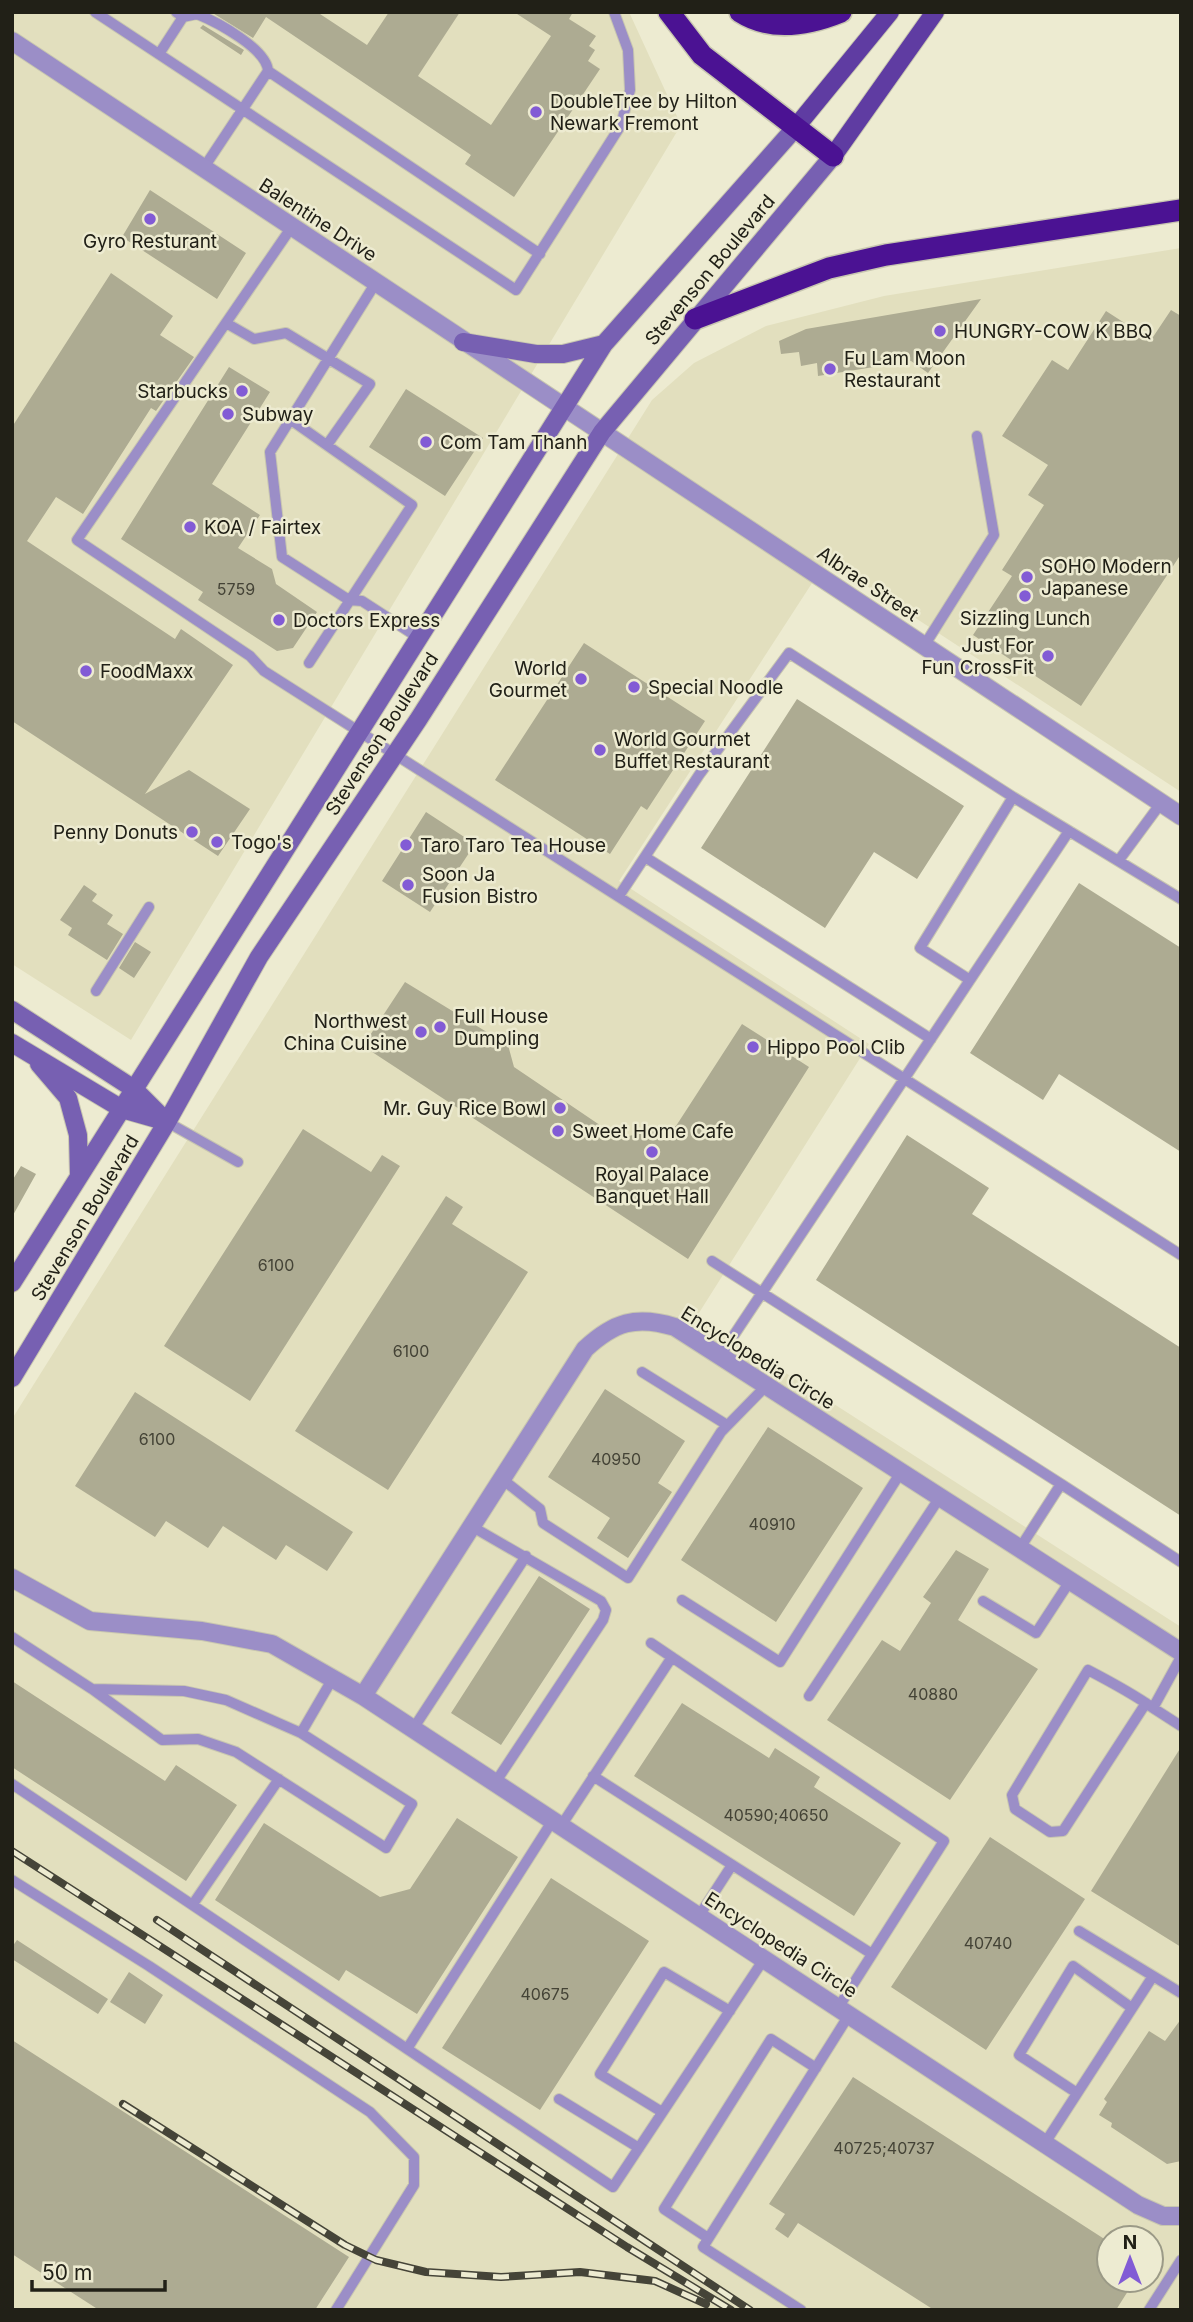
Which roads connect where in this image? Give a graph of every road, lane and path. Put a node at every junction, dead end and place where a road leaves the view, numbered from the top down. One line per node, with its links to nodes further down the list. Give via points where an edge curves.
1 (95, 12): 10 (lane)
2 (614, 12): 18 (lane, via 628,50 630,90 621,125)
3 (669, 12): 13 (highway, via 702,55)
4 (740, 12): 5 (highway, via 785,26)
5 (841, 12)
6 (890, 12): 13 (main road, Stevenson Boulevard)
7 (935, 12): 14 (main road, Stevenson Boulevard)
8 (180, 15): 10 (lane); 11 (lane, via 208,18 260,54)
9 (12, 41): 15 (street, Balentine Drive)
10 (159, 54): 12 (lane)
11 (268, 71): 12 (lane); 18 (lane)
12 (243, 110): 15 (lane); 18 (lane, via 516,290)
13 (796, 127): 14 (highway); 23 (main road, Stevenson Boulevard)
14 (833, 156): 20 (main road, Stevenson Boulevard)
15 (204, 169): 17 (street, Balentine Drive)
16 (1181, 209): 20 (highway, via 886,255 830,268)
17 (291, 228): 19 (street, Balentine Drive); 21 (lane)
18 (540, 254)
19 (375, 284): 22 (street, Balentine Drive); 24 (lane)
20 (695, 319): 27 (main road, Stevenson Boulevard)
21 (226, 323): 24 (lane, via 254,339 286,333); 34 (lane, via 77,541)
22 (463, 342): 23 (main road, via 537,354 563,354); 25 (street, Balentine Drive)
23 (604, 344): 25 (main road, Stevenson Boulevard)
24 (328, 359): 26 (lane); 29 (lane, via 370,384)
25 (564, 407): 27 (street, Balentine Drive); 31 (main road, Stevenson Boulevard)
26 (291, 420): 29 (lane); 30 (lane, via 270,452 282,557)
27 (602, 432): 32 (street, Albrae Street); 35 (main road, Stevenson Boulevard)
28 (977, 436): 32 (lane, via 994,536)
29 (327, 445): 30 (lane, via 412,505)
30 (349, 600): 31 (lane, via 362,601); 33 (lane)
31 (419, 638): 34 (main road, Stevenson Boulevard)
32 (924, 646): 37 (street, Albrae Street)
33 (309, 663)
34 (359, 732): 35 (lane); 52 (main road, Stevenson Boulevard)
35 (395, 754): 42 (lane); 54 (main road, Stevenson Boulevard, via 259,957)
36 (1013, 797): 39 (lane); 40 (lane, via 789,653); 45 (lane, via 920,948)
37 (1161, 803): 38 (street, Albrae Street); 41 (lane)
38 (1181, 816)
39 (1069, 831): 41 (lane); 45 (lane)
40 (645, 857): 42 (lane); 48 (lane)
41 (1119, 860): 43 (lane)
42 (619, 896): 51 (lane)
43 (1181, 899)
44 (149, 906): 46 (lane)
45 (970, 980): 48 (lane)
46 (96, 991)
47 (12, 1010): 52 (main road)
48 (931, 1039): 51 (lane)
49 (12, 1042): 50 (main road)
50 (30, 1053): 53 (main road); 56 (main road, via 68,1097 78,1135)
51 (905, 1078): 57 (lane); 60 (lane)
52 (134, 1089): 53 (main road, Stevenson Boulevard); 54 (main road)
53 (121, 1109): 54 (main road); 56 (main road, Stevenson Boulevard)
54 (167, 1122): 55 (lane); 63 (main road, Stevenson Boulevard)
55 (238, 1162)
56 (79, 1177): 59 (main road, Stevenson Boulevard)
57 (1181, 1255)
58 (712, 1261): 60 (lane)
59 (12, 1283)
60 (762, 1292): 61 (lane); 68 (lane)
61 (720, 1356): 64 (street, Encyclopedia Circle); 67 (street, Encyclopedia Circle, via 675,1327 655,1321 629,1322 604,1331 584,1349)
62 (642, 1373): 65 (lane)
63 (12, 1378)
64 (766, 1386): 65 (lane); 66 (street, Encyclopedia Circle)
65 (727, 1425): 67 (lane, via 628,1578 543,1523 540,1509)
66 (901, 1472): 69 (street, Encyclopedia Circle); 76 (lane, via 780,1662)
67 (502, 1479): 70 (street, Encyclopedia Circle)
68 (1061, 1484): 71 (lane); 73 (lane)
69 (940, 1497): 71 (street, Encyclopedia Circle); 85 (lane)
70 (471, 1526): 72 (lane); 84 (street, Encyclopedia Circle)
71 (1020, 1548): 75 (street, Encyclopedia Circle)
72 (526, 1556): 88 (lane); 92 (lane, via 601,1601 606,1610)
73 (1181, 1562)
74 (12, 1578): 82 (street, Encyclopedia Circle, via 90,1621 272,1644)
75 (1070, 1581): 77 (lane, via 1036,1633); 80 (street, Encyclopedia Circle)
76 (682, 1600)
77 (983, 1601)
78 (12, 1637): 83 (lane)
79 (651, 1643): 81 (lane)
80 (1181, 1655): 86 (lane)
81 (672, 1657): 90 (lane); 100 (lane, via 944,1841)
82 (333, 1678): 84 (street, Encyclopedia Circle); 89 (lane)
83 (92, 1689): 89 (lane, via 184,1692 226,1700); 91 (lane, via 162,1740 198,1739 236,1752)
84 (363, 1696): 88 (street, Encyclopedia Circle)
85 (809, 1696)
86 (1149, 1706): 86 (lane, via 1088,1671 1012,1795 1014,1809 1050,1832 1063,1831); 87 (lane)
87 (1181, 1726)
88 (413, 1729): 92 (street, Encyclopedia Circle)
89 (301, 1733): 91 (lane, via 412,1804 386,1848)
90 (593, 1776): 94 (lane); 95 (lane)
91 (279, 1779): 97 (lane)
92 (495, 1783): 94 (street, Encyclopedia Circle)
93 (12, 1784): 97 (lane)
94 (557, 1823): 98 (street, Encyclopedia Circle); 107 (lane)
95 (732, 1865): 98 (lane); 100 (lane)
96 (12, 1880): 117 (lane, via 370,2112 414,2157 414,2185)
97 (193, 1904): 107 (lane)
98 (699, 1916): 101 (street, Encyclopedia Circle)
99 (1079, 1931): 102 (lane)
100 (872, 1954): 106 (lane)
101 (764, 1959): 105 (lane); 106 (street, Encyclopedia Circle)
102 (1153, 1976): 103 (lane); 104 (lane)
103 (1181, 1993)
104 (1132, 2008): 109 (lane); 109 (lane, via 1073,1966 1018,2055)
105 (730, 2011): 111 (lane); 111 (lane, via 664,1972 600,2074)
106 (844, 2011): 108 (lane); 112 (street, Encyclopedia Circle)
107 (407, 2049): 113 (lane, via 612,2187)
108 (816, 2067): 115 (lane); 115 (lane, via 771,2039 763,2050 664,2209)
109 (1077, 2093): 112 (lane)
110 (559, 2099): 113 (lane)
111 (662, 2112): 113 (lane)
112 (1045, 2143): 114 (street, Encyclopedia Circle, via 1138,2205 1163,2216)
113 (639, 2148)
114 (1181, 2216)
115 (708, 2238): 118 (lane, via 703,2247)
116 (1181, 2260): 119 (lane)
117 (336, 2310)
118 (801, 2310)
119 (1149, 2310)

